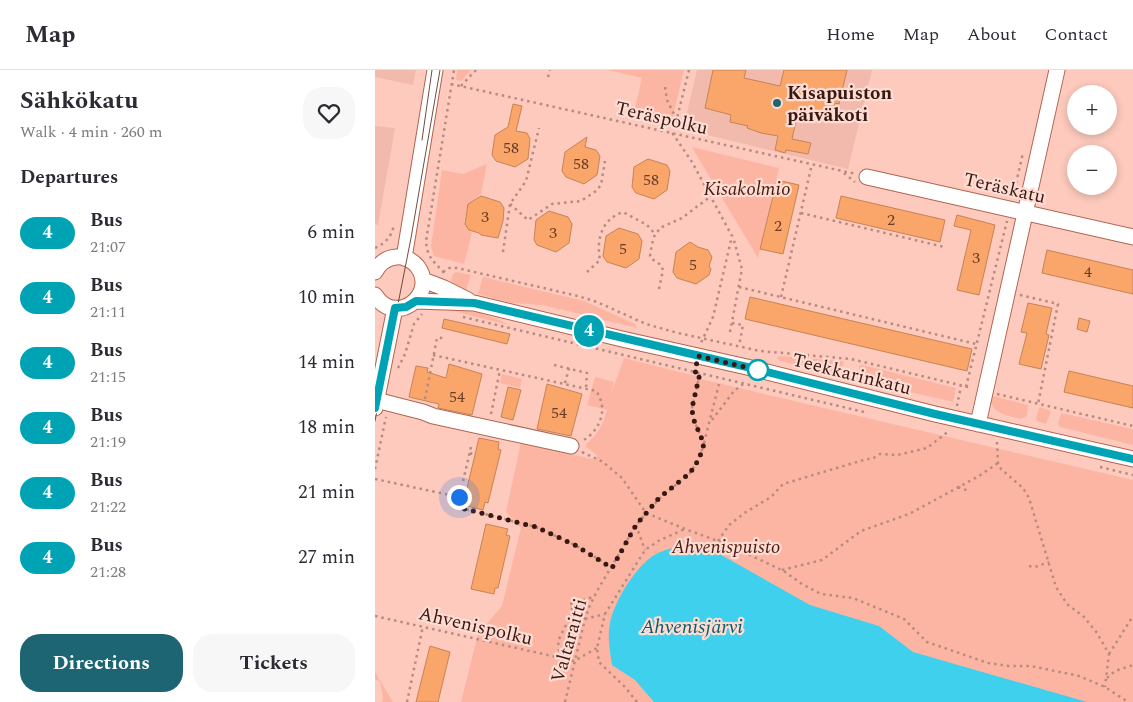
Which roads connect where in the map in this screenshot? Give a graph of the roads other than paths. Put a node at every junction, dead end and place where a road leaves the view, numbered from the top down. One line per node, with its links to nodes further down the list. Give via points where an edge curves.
1 (435, 70): 6 (street)
2 (1057, 70): 4 (street)
3 (867, 176): 4 (street, Teräskatu)
4 (1025, 212): 5 (street, Teräskatu); 14 (street)
5 (1133, 237)
6 (404, 258): 7 (street, via 386,259); 8 (street, via 421,270)
7 (376, 267)
8 (423, 280): 10 (street); 11 (street, Teekkarinkatu)
9 (375, 295): 12 (street, via 386,306)
10 (416, 301): 11 (street, Teekkarinkatu); 12 (street, via 406,307)
11 (474, 303): 14 (street, Teekkarinkatu)
12 (395, 308): 13 (street)
13 (375, 405): 15 (street, via 423,412)
14 (978, 424): 16 (street, Teekkarinkatu)
15 (571, 446)
16 (1133, 459)

